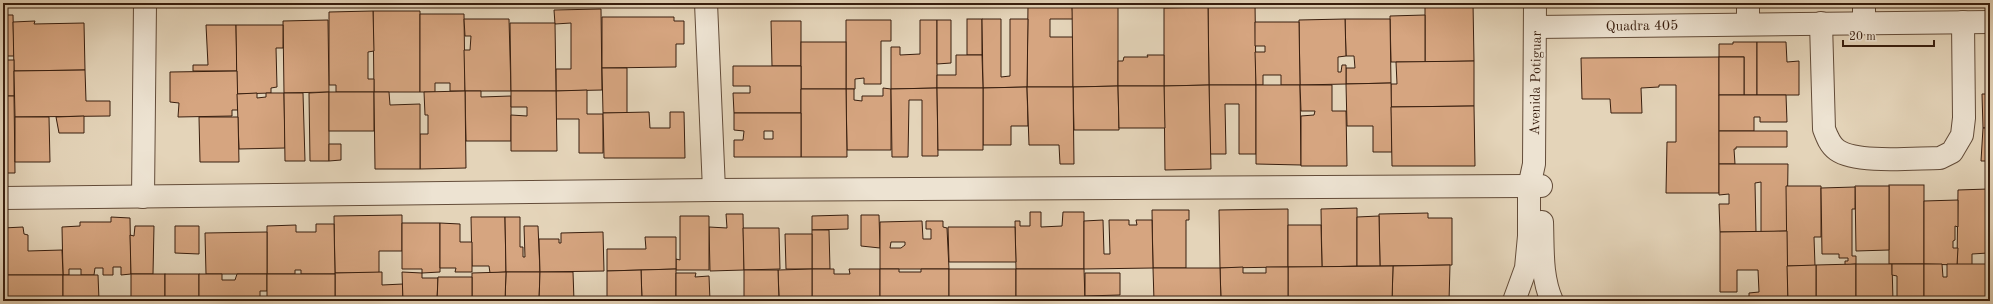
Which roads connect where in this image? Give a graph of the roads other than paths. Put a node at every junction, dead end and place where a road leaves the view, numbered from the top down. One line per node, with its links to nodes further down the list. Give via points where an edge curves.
1 (145, 3): 12 (street)
2 (706, 3): 11 (street)
3 (1535, 3): 9 (street, Avenida Potiguar)
4 (1864, 13): 6 (street, Quadra 405); 8 (street, Quadra 405)
5 (1748, 14): 8 (street, Quadra 405); 9 (street, Quadra 405)
6 (1963, 22): 7 (street, Quadra 405); 8 (street, via 1962,135 1952,152 1940,158 1858,158 1837,150 1829,141 1824,129)
7 (1990, 22)
8 (1821, 24)
9 (1536, 27): 10 (street, Avenida Potiguar)
10 (1535, 186): 11 (street); 14 (street, Avenida Potiguar, via 1526,268); 15 (street, Avenida Potiguar, via 1544,274)
11 (714, 190): 12 (street)
12 (143, 197): 13 (street)
13 (3, 198)
14 (1514, 301)
15 (1552, 301)

